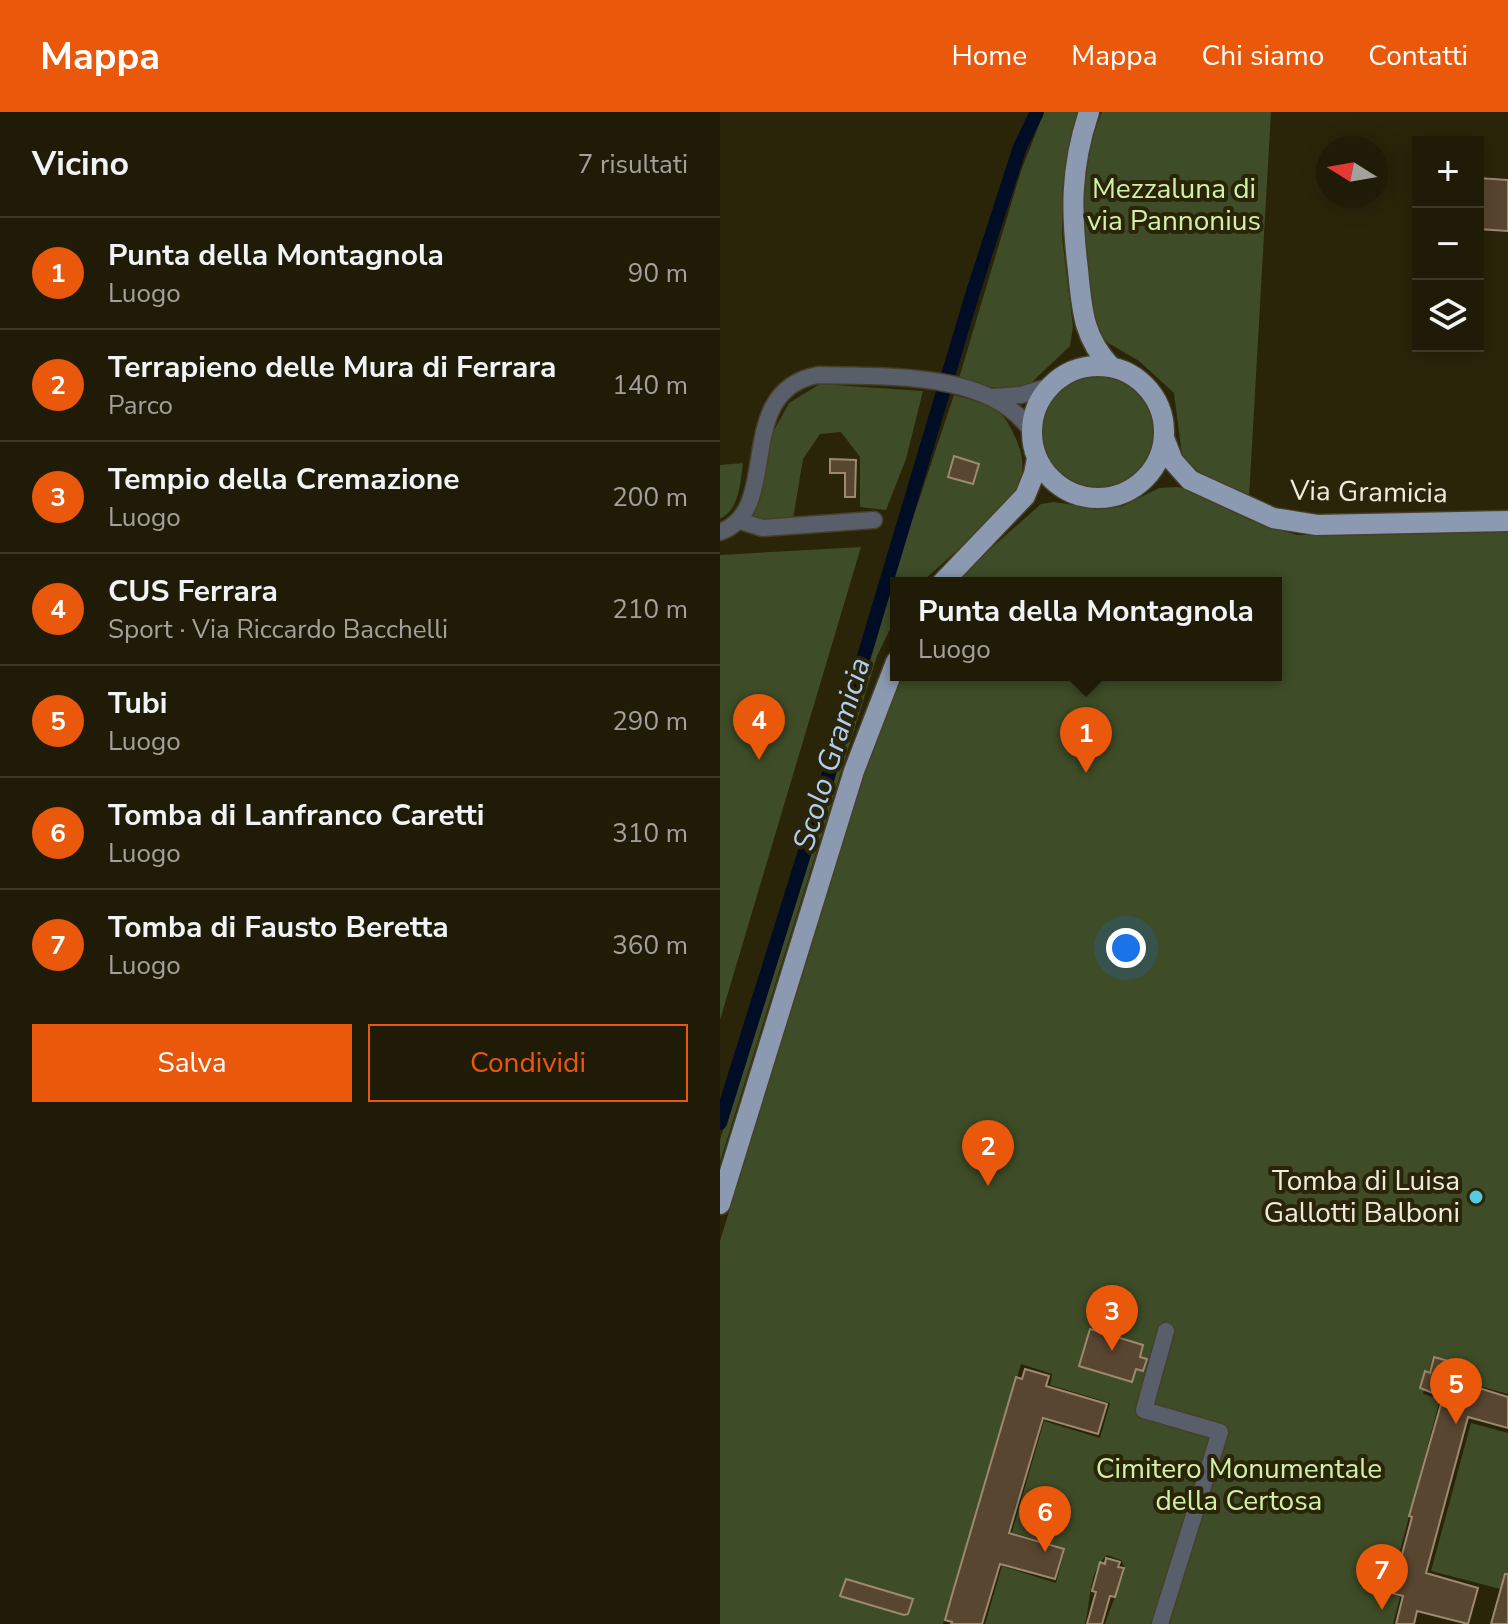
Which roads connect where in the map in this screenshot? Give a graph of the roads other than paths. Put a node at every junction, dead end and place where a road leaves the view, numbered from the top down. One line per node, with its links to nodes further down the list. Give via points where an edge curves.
1 (1089, 112): 2 (main road, via 1072,198)
2 (1083, 316): 3 (main road, via 1092,344); 4 (main road, via 1073,366)
3 (1111, 367): 4 (main road, via 1093,366); 7 (main road, via 1149,390 1159,408)
4 (1058, 380): 5 (street, via 1021,395); 6 (main road, via 1037,407)
5 (992, 397): 6 (street); 14 (street, via 930,380 818,375 792,382 771,410)
6 (1032, 432): 8 (main road)
7 (1164, 438): 9 (main road, via 1173,461); 10 (main road, via 1156,464)
8 (1037, 458): 11 (main road); 12 (main road)
9 (1190, 480): 10 (main road, Via Gramicia); 15 (main road, Via Gramicia, via 1265,515 1300,523)
10 (1136, 486): 11 (main road, Via Gramicia, via 1100,498)
11 (1069, 491): 12 (main road, via 1041,495)
12 (1016, 508): 17 (main road)
13 (874, 520): 14 (street, via 762,528)
14 (740, 521): 16 (street)
15 (1508, 521)
16 (720, 532)
17 (948, 577)
18 (890, 678): 19 (main road, via 854,771)
19 (720, 1204)
20 (1166, 1331): 21 (street, via 1144,1410 1220,1432)
21 (1160, 1624)

